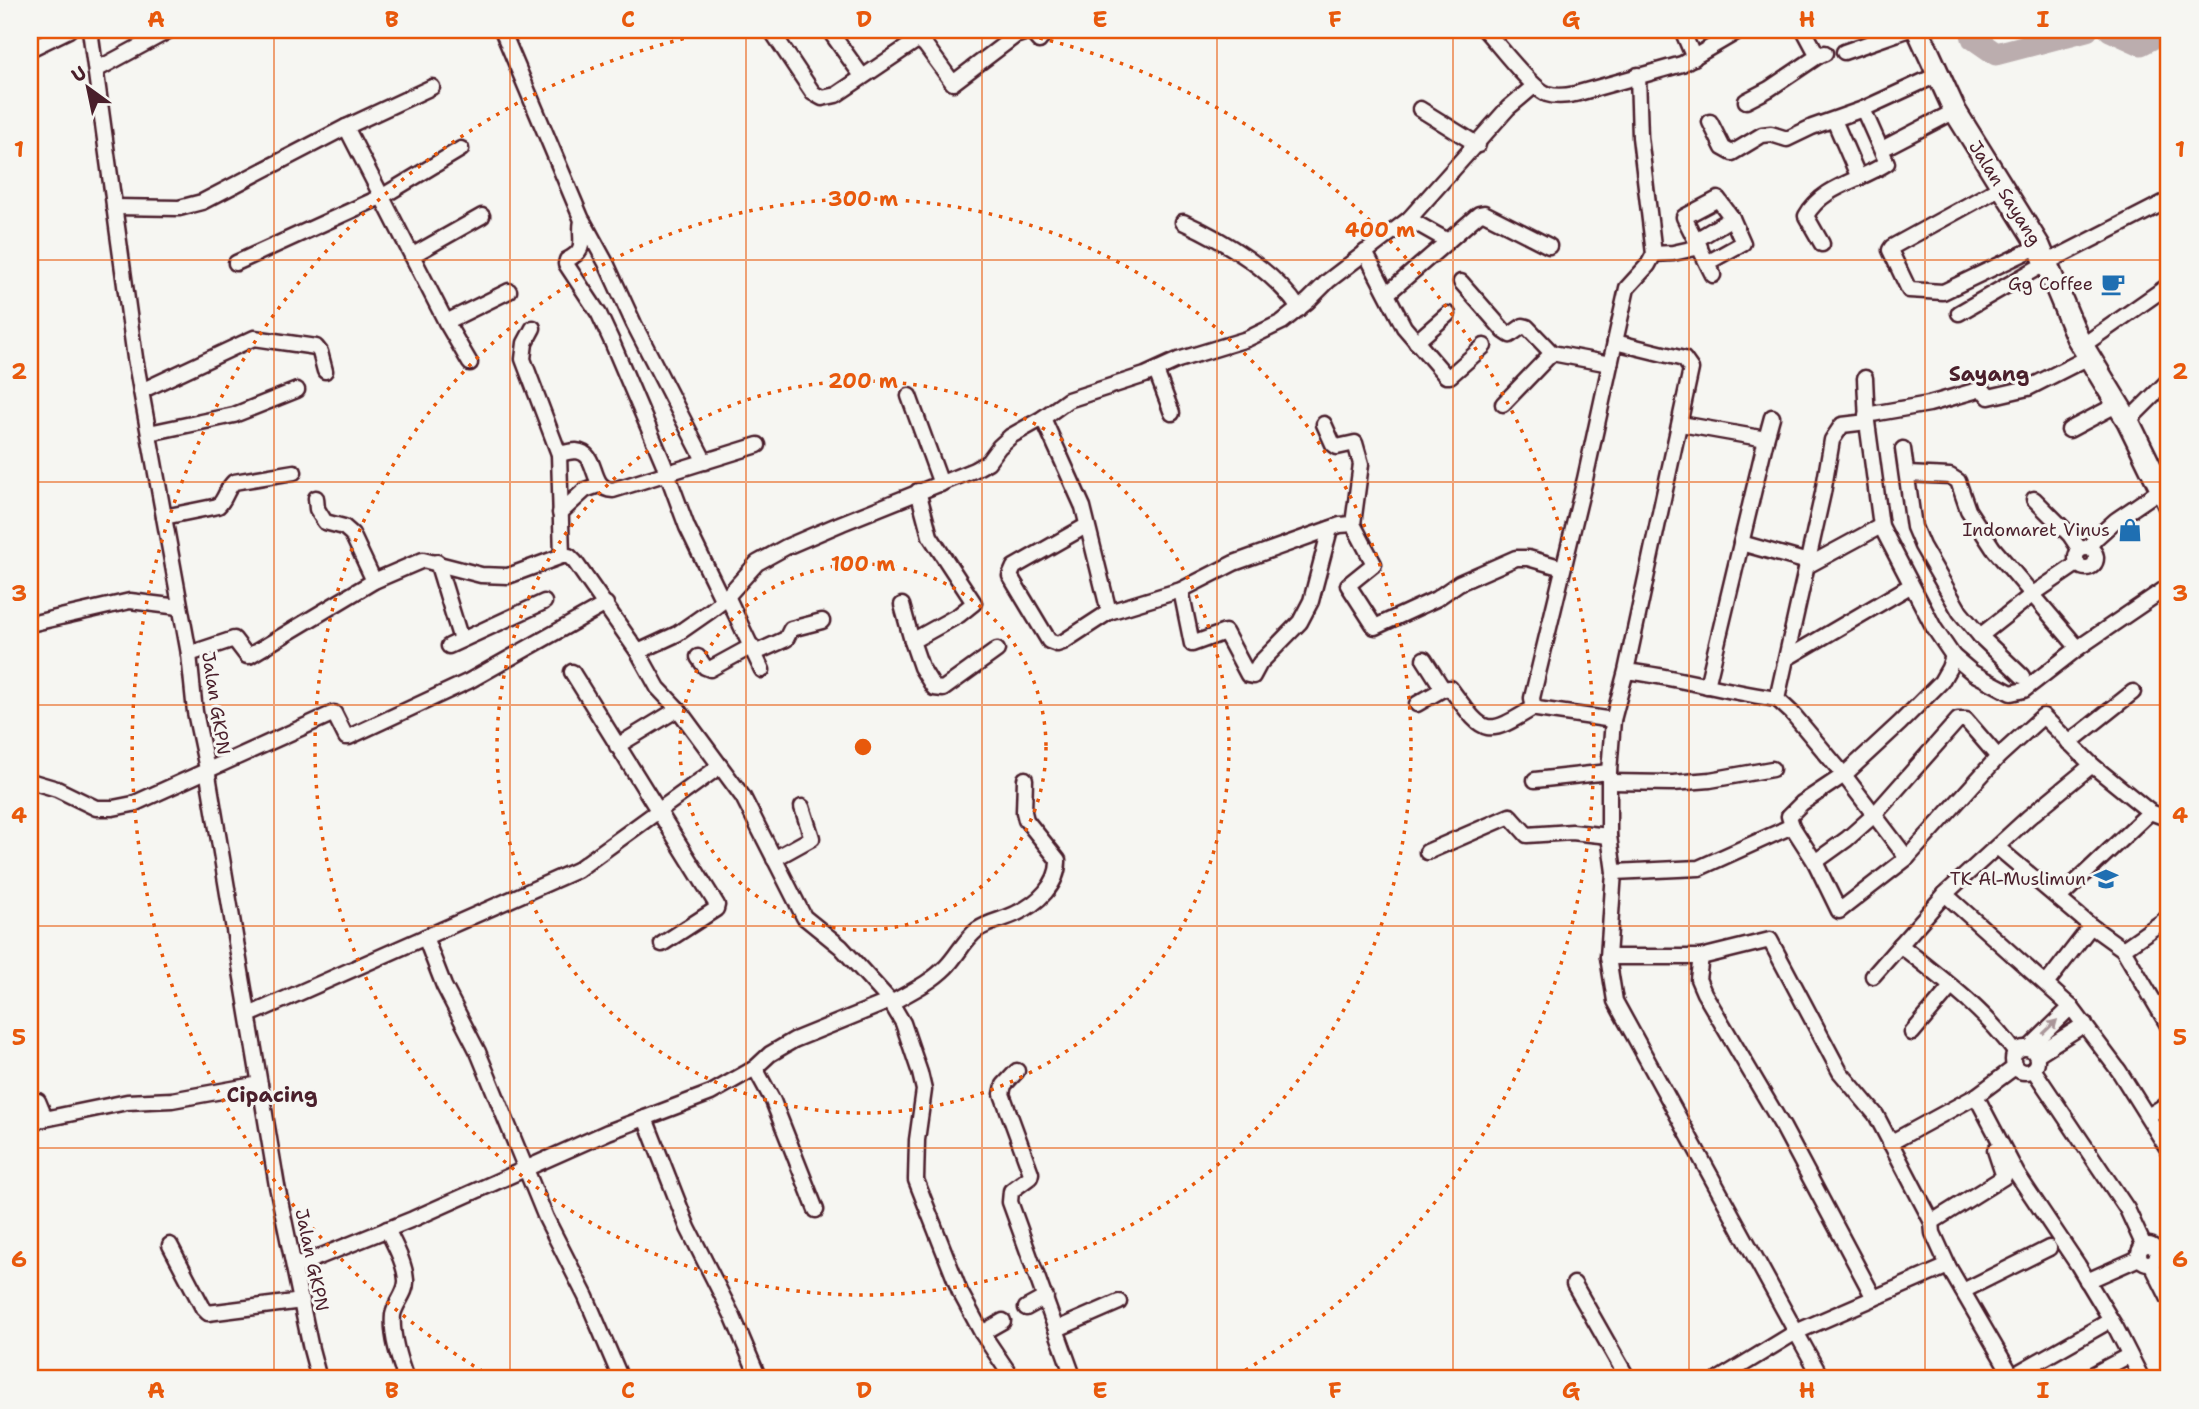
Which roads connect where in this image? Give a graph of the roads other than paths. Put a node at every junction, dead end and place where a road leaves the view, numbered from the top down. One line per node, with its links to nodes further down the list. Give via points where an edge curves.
1 (69, 30): 14 (street)
2 (90, 30): 17 (street, Jalan GKPN)
3 (170, 30): 17 (street)
4 (502, 30): 41 (street)
5 (771, 30): 20 (street, via 813,93 822,99 836,95)
6 (829, 30): 20 (street)
7 (1047, 30): 20 (street, via 1039,41 1031,33 1015,36 953,83 926,46 916,41)
8 (1485, 30): 21 (street)
9 (1682, 30): 16 (street)
10 (1740, 30): 16 (street)
11 (1804, 30): 23 (street, via 1823,54)
12 (1907, 30): 15 (street)
13 (1918, 30): 19 (main road, Jalan Sayang)
14 (30, 49)
15 (1844, 52)
16 (1694, 58): 18 (street)
17 (96, 70): 37 (street, Jalan GKPN)
18 (1638, 75): 21 (street, via 1563,96); 48 (street, via 1640,137)
19 (1937, 75): 25 (street); 26 (main road, Jalan Sayang)
20 (862, 76)
21 (1534, 86): 30 (street, via 1508,108)
22 (432, 87): 29 (street)
23 (1746, 101)
24 (1420, 109): 30 (street)
25 (1863, 109): 27 (street); 32 (street)
26 (1955, 111): 32 (street); 34 (main road, Jalan Sayang)
27 (1834, 121): 28 (street, via 1787,139 1762,135 1732,153 1723,148); 33 (street)
28 (1710, 122)
29 (346, 127): 35 (street); 37 (street, via 202,202 179,208)
30 (1478, 145): 40 (street)
31 (461, 149): 35 (street)
32 (1882, 149): 33 (street, via 1886,163)
33 (1859, 178): 45 (street, via 1825,194 1806,216)
34 (2003, 186): 50 (main road, Jalan Sayang); 50 (street, via 1892,247 1909,290 1943,292)
35 (383, 196): 49 (street); 51 (street)
36 (2169, 200): 50 (street)
37 (114, 207): 73 (street, Jalan GKPN)
38 (482, 216): 49 (street)
39 (1732, 218): 44 (street); 44 (street, via 1716,199 1684,216); 44 (street, via 1747,248 1710,269)
40 (1409, 219): 43 (street); 47 (street)
41 (582, 220): 89 (street); 91 (street, via 581,248 566,264 599,314)
42 (1184, 222): 56 (street, via 1226,243 1275,281)
43 (1448, 241): 46 (street, via 1484,213); 55 (street)
44 (1698, 243): 48 (street, via 1673,254)
45 (1822, 244)
46 (1549, 246)
47 (1365, 252): 55 (street); 56 (street)
48 (1654, 254): 62 (street, via 1627,288)
49 (413, 255): 59 (street)
50 (2042, 255): 57 (street); 64 (main road, Jalan Sayang)
51 (236, 263)
52 (1461, 282): 65 (street, via 1504,331 1510,335 1527,327)
53 (2169, 285): 64 (street)
54 (509, 291): 59 (street)
55 (1388, 293): 61 (street)
56 (1299, 309): 68 (street, via 1247,339)
57 (1959, 313)
58 (1448, 314): 61 (street)
59 (446, 322): 66 (street)
60 (533, 328): 88 (street, via 523,359)
61 (1416, 342): 63 (street, via 1446,376)
62 (1615, 342): 67 (street); 81 (street, via 1685,359 1691,369)
63 (1483, 346)
64 (2085, 352): 77 (main road, Jalan Sayang); 80 (street, via 2028,388 1989,397 1978,390)
65 (1552, 353): 67 (street); 75 (street)
66 (470, 363)
67 (1610, 364): 110 (street)
68 (1156, 370): 76 (street); 79 (street, via 1068,400)
69 (325, 371): 73 (street, via 316,347 254,338)
70 (1864, 378): 80 (street)
71 (2169, 380): 77 (street)
72 (297, 390): 84 (street, via 234,415)
73 (141, 391): 84 (street, Jalan GKPN)
74 (909, 396): 93 (street)
75 (1503, 404)
76 (1172, 413)
77 (2123, 413): 83 (street); 96 (main road, Jalan Sayang)
78 (1772, 417): 85 (street)
79 (1043, 418): 93 (street, via 1011,436 988,462); 102 (street, via 1083,507)
80 (1867, 419): 103 (street); 109 (street, via 1842,425 1832,440)
81 (1681, 424): 85 (street); 136 (street)
82 (1324, 425): 101 (street, via 1337,447 1356,444 1361,464)
83 (2069, 429)
84 (149, 433): 100 (street, Jalan GKPN)
85 (1766, 439): 105 (street)
86 (758, 445): 89 (street)
87 (1903, 449): 92 (street)
88 (559, 454): 94 (street, via 584,454); 99 (street)
89 (705, 462): 91 (street)
90 (294, 472): 100 (street, via 234,482 218,506)
91 (667, 474): 94 (street, via 613,490); 116 (street, via 701,560)
92 (1907, 474): 115 (street, via 1950,476 1958,481 1968,510); 124 (street, via 1914,527 1922,546 1960,612)
93 (941, 484): 95 (street)
94 (599, 485): 99 (street, via 585,490)
95 (918, 491): 116 (street, via 757,563); 125 (street, via 930,536 974,603)
96 (2164, 494): 106 (street, via 2116,520)
97 (316, 498): 111 (street, via 325,522 352,534)
98 (2034, 499): 106 (street)
99 (560, 513): 107 (street)
100 (164, 517): 120 (street, Jalan GKPN)
101 (1353, 524): 104 (street); 110 (street, via 1374,564 1348,585 1377,627 1516,558)
102 (1086, 526): 121 (street); 121 (street, via 1013,567 1010,576 1054,643 1063,642)
103 (1881, 526): 109 (street); 112 (street)
104 (1330, 529): 114 (street, via 1234,563); 114 (street, via 1311,601 1300,622 1253,676 1248,675 1225,632 1192,644)
105 (1741, 543): 109 (street); 139 (street)
106 (2082, 554): 115 (street)
107 (562, 556): 108 (street, via 508,576 481,575); 118 (street, via 575,562)
108 (437, 562): 111 (street, via 423,560); 117 (street, via 455,643)
109 (1807, 564): 133 (street)
110 (1563, 568): 144 (street, via 1532,698)
111 (374, 581): 130 (street, via 250,656 234,639)
112 (1910, 586): 131 (street); 133 (street)
113 (2169, 586): 126 (street)
114 (1181, 590): 121 (street)
115 (2032, 594): 124 (street); 126 (street)
116 (725, 599): 127 (street); 129 (street, via 677,634)
117 (544, 602)
118 (606, 604): 129 (street); 152 (street, via 470,681 349,737 334,713)
119 (902, 605): 125 (street)
120 (179, 607): 123 (street, via 130,601); 130 (street, Jalan GKPN)
121 (1109, 612)
122 (822, 621): 127 (street, via 791,629 786,639)
123 (30, 624)
124 (1980, 636): 138 (street)
125 (912, 641): 128 (street, via 920,667 937,690)
126 (2078, 648): 131 (street, via 2024,690 2011,692 1973,673)
127 (754, 650): 132 (street, via 710,669); 135 (street)
128 (997, 650)
129 (638, 652): 145 (street)
130 (189, 654): 152 (street, Jalan GKPN)
131 (1953, 656): 154 (street, via 1941,682)
132 (698, 657)
133 (1787, 658): 142 (street)
134 (1424, 659): 140 (street)
135 (762, 670)
136 (1626, 671): 139 (street); 146 (street)
137 (572, 672): 148 (street)
138 (2022, 676)
139 (1707, 686): 142 (street)
140 (1443, 689): 143 (street); 144 (street, via 1450,688 1480,727 1507,724)
141 (2133, 692): 147 (street)
142 (1777, 699): 154 (street)
143 (1417, 704)
144 (1535, 706): 146 (street)
145 (678, 709): 148 (street); 151 (street)
146 (1613, 720): 155 (street)
147 (2069, 743): 149 (street, via 2043,716); 150 (street)
148 (617, 746): 160 (street)
149 (1998, 757): 162 (street, via 1966,720 1958,720); 168 (street)
150 (2092, 765): 161 (street); 166 (street)
151 (720, 766): 160 (street); 169 (street, via 743,797)
152 (207, 769): 158 (street, via 133,804 113,808 96,807); 187 (street, Jalan GKPN)
153 (1772, 769): 155 (street, via 1673,783)
154 (1844, 775): 162 (street); 164 (street, via 1793,810 1789,816)
155 (1610, 777): 157 (street); 165 (street)
156 (1025, 779): 185 (street, via 1026,820 1058,860 1047,891 1018,913 974,932 946,967)
157 (1535, 780)
158 (30, 781)
159 (802, 807): 169 (street, via 812,838)
160 (658, 810): 176 (street, via 578,870); 177 (street, via 717,905)
161 (2150, 812): 163 (street); 173 (street)
162 (1874, 815): 168 (street); 170 (street)
163 (2169, 818)
164 (1792, 826): 170 (street); 171 (street, via 1699,868)
165 (1609, 836): 167 (street, via 1572,832 1527,835 1510,816); 171 (street)
166 (1997, 847): 172 (street); 173 (street)
167 (1427, 852)
168 (1907, 858): 170 (street, via 1839,911)
169 (774, 859): 185 (street, via 804,918 841,947)
170 (1815, 862)
171 (1614, 872): 180 (street)
172 (1945, 894): 178 (street); 183 (street)
173 (2059, 898): 175 (street)
174 (2169, 917): 179 (street)
175 (2091, 926): 179 (street); 183 (street)
176 (425, 937): 187 (street); 204 (street)
177 (662, 944)
178 (1900, 945): 182 (street); 184 (street)
179 (2123, 949): 189 (street)
180 (1608, 957): 181 (street); 225 (street, via 1615,1001)
181 (1701, 957): 202 (street, via 1770,940 1840,1072 1876,1115); 217 (street, via 1698,979 1704,993)
182 (1873, 976)
183 (2047, 983): 186 (street)
184 (1951, 987): 190 (street); 191 (street)
185 (891, 1002): 192 (street, via 794,1040); 226 (street, via 903,1023 923,1090 916,1180 960,1292)
186 (2071, 1007): 188 (street); 191 (street, one-way to 186)
187 (249, 1015): 194 (street, Jalan GKPN)
188 (2085, 1024): 191 (street); 198 (street)
189 (2169, 1027)
190 (1912, 1033)
191 (2026, 1058): 195 (street); 210 (street)
192 (755, 1068): 200 (street, via 711,1093); 205 (street, via 774,1101)
193 (1017, 1071): 216 (street, via 1002,1094 1031,1173 1011,1192 1010,1202)
194 (260, 1084): 199 (street); 212 (street, Jalan GKPN)
195 (1973, 1099): 202 (street); 206 (street, via 2004,1177); 213 (street)
196 (38, 1101): 199 (street)
197 (2169, 1103): 198 (street)
198 (2148, 1116): 203 (street)
199 (45, 1118): 201 (street)
200 (645, 1118): 204 (street); 232 (street)
201 (30, 1122)
202 (1890, 1143): 206 (street)
203 (2169, 1151)
204 (527, 1167): 207 (street); 231 (street)
205 (816, 1210)
206 (1932, 1222): 211 (street)
207 (387, 1229): 212 (street); 230 (street, via 406,1280 393,1314)
208 (170, 1245): 219 (street, via 208,1313)
209 (2049, 1248): 215 (street)
210 (2152, 1253): 213 (street); 218 (street)
211 (1948, 1266): 215 (street); 217 (street)
212 (295, 1267): 219 (street, Jalan GKPN)
213 (2087, 1281): 227 (street)
214 (1574, 1284): 235 (street)
215 (1963, 1292): 228 (street)
216 (1046, 1297): 221 (street); 224 (street)
217 (1874, 1298): 225 (street)
218 (2169, 1299)
219 (302, 1301): 229 (street, Jalan GKPN)
220 (1118, 1301): 224 (street)
221 (1026, 1308)
222 (1003, 1321): 226 (street)
223 (2104, 1324): 228 (street)
224 (1057, 1329): 234 (street)
225 (1796, 1332): 236 (street); 237 (street)
226 (982, 1333): 233 (street)
227 (2128, 1356): 238 (street); 239 (street)
228 (2009, 1378)
229 (319, 1379)
230 (406, 1379)
231 (621, 1379)
232 (756, 1379)
233 (1013, 1379)
234 (1074, 1379)
235 (1628, 1379)
236 (1719, 1379)
237 (1822, 1379)
238 (2085, 1379)
239 (2142, 1379)

